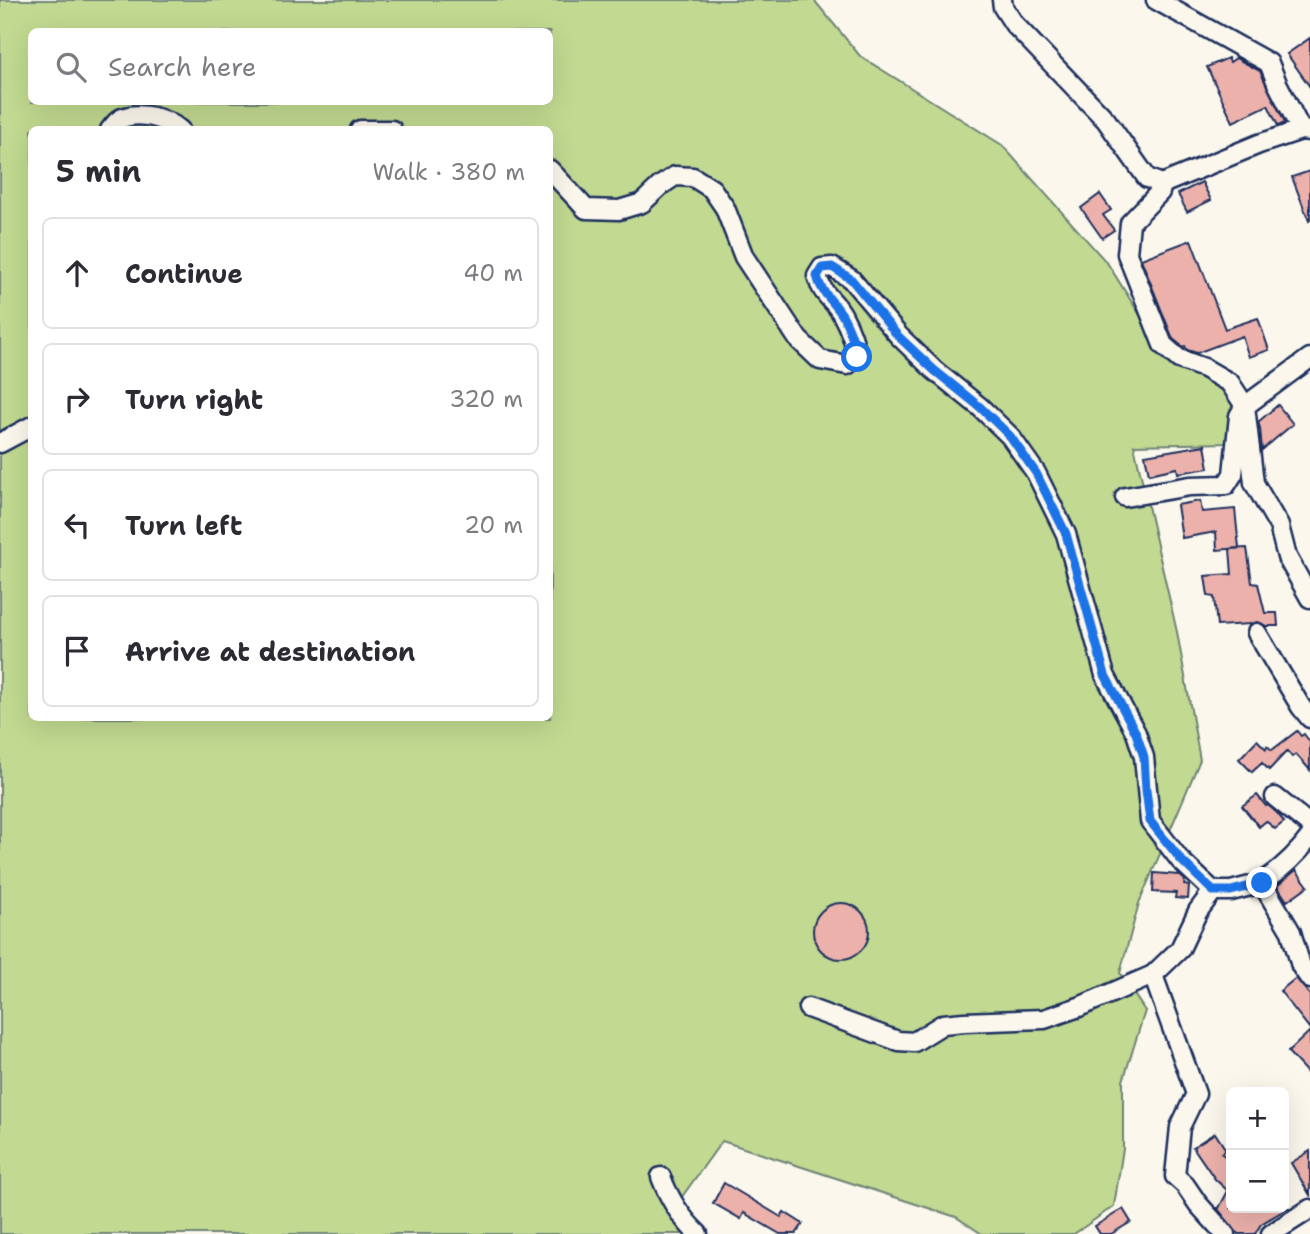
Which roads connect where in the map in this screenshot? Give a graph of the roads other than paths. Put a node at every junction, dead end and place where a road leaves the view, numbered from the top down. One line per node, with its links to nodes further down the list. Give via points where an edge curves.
1 (1002, 0): 7 (street, via 1014,24 1106,120 1147,178)
2 (1156, 0): 5 (street, via 1269,63)
3 (114, 126): 4 (street, via 120,119 140,115)
4 (175, 126)
5 (1305, 131): 7 (street, via 1259,144)
6 (553, 173): 20 (street, via 586,209 619,210 642,202 675,176 693,177 712,189 725,208 744,257 798,338 820,360 847,365 857,357 841,312 820,289 817,276 822,268 832,267 851,279 898,336 1010,436 1036,473 1066,534 1105,675 1144,757 1150,821)
7 (1162, 184): 9 (street, via 1160,192 1130,222 1127,254 1163,345 1180,359 1230,383)
8 (1310, 358): 9 (street)
9 (1245, 406): 12 (street, via 1239,416 1233,474 1226,485 1190,486); 13 (street, via 1254,483 1279,526 1287,557)
10 (28, 428): 11 (street)
11 (0, 443)
12 (1125, 498)
13 (1310, 598)
14 (1257, 633): 15 (street)
15 (1310, 718)
16 (1275, 797): 17 (street)
17 (1310, 825)
18 (1310, 837): 19 (street)
19 (1262, 883): 20 (street); 22 (street, via 1291,932)
20 (1213, 891): 21 (street, via 1180,949)
21 (1153, 975): 23 (street, via 1044,1019 943,1024 914,1041 898,1041); 27 (street, via 1196,1094 1180,1127 1175,1177)
22 (1310, 979)
23 (808, 1008)
24 (661, 1177): 26 (street, via 667,1193)
25 (1310, 1209): 28 (street)
26 (698, 1234)
27 (1226, 1234)
28 (1271, 1234)

